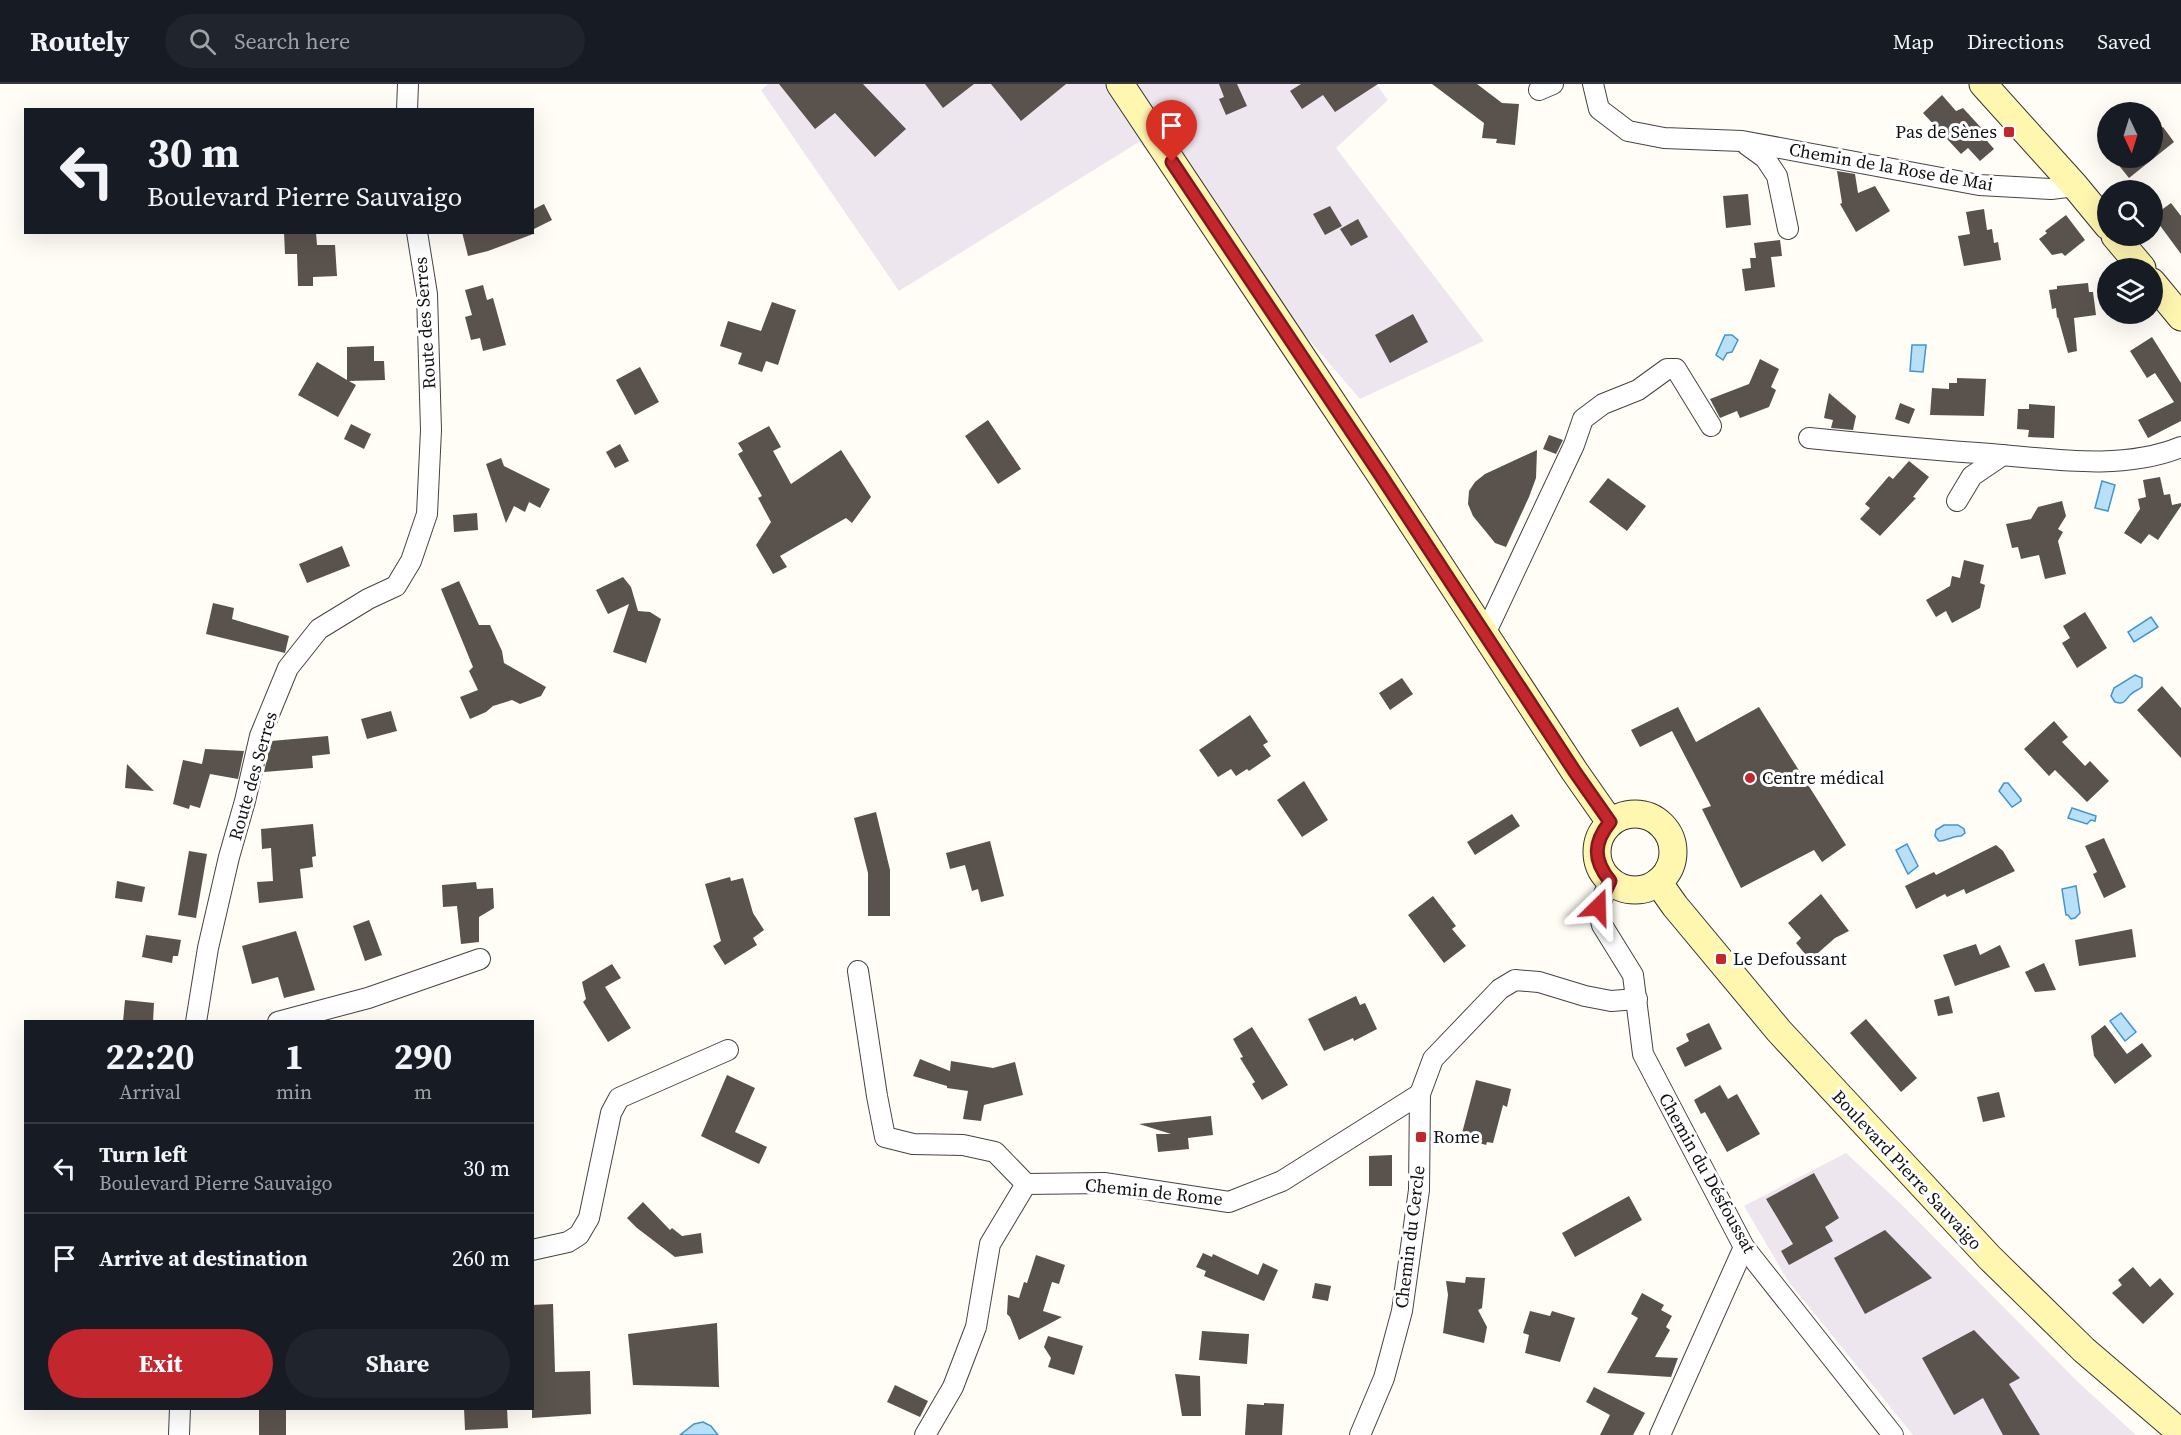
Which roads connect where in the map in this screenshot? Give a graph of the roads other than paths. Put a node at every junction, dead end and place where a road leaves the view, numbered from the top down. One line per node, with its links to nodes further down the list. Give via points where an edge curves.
1 (408, 84): 5 (street)
2 (1120, 84): 20 (main road)
3 (1593, 84): 6 (street, Chemin de la Rose de Mai, via 1599,109 1629,131 1664,138)
4 (1983, 84): 7 (main road)
5 (407, 108)
6 (1742, 141): 7 (street, Chemin de la Rose de Mai, via 1979,185 2051,189); 9 (street, Chemin de la Rose de Mai, via 1765,158 1777,176)
7 (2075, 186): 8 (main road)
8 (2097, 213)
9 (1788, 229)
10 (417, 234): 27 (street, Route des Serres, via 427,294 431,430 427,514 411,561 396,586 319,629 288,668 260,736 208,948)
11 (2123, 246): 12 (main road)
12 (2134, 258)
13 (2163, 295): 14 (main road)
14 (2181, 317)
15 (1711, 426): 20 (street, via 1676,369 1666,369 1638,390 1603,404 1583,418)
16 (1809, 438): 18 (street)
17 (2181, 447): 18 (street, via 2134,459 2088,461)
18 (2003, 455): 19 (street, via 1972,476)
19 (1957, 501)
20 (1485, 634): 21 (main road)
21 (1610, 822): 22 (main road, via 1597,844 1601,870); 23 (main road, via 1639,814 1656,819 1665,828 1674,850 1667,873)
22 (1610, 881): 23 (main road, via 1634,890); 26 (street, Chemin du Désfoussat, via 1598,907 1599,916 1633,975)
23 (1658, 882): 35 (main road, Boulevard Pierre Sauvaigo, via 1779,1031 1989,1257 2084,1350)
24 (480, 959): 28 (street, via 368,998)
25 (858, 971): 31 (street, via 885,1137 913,1144 963,1145 995,1152)
26 (1637, 999): 30 (street, Chemin du Cercle, via 1611,1001 1539,982 1515,980 1500,989 1432,1059); 32 (street, Chemin du Désfoussat, via 1643,1054)
27 (196, 1020)
28 (286, 1020)
29 (728, 1050): 33 (street, via 619,1098 611,1113 589,1218 579,1235 568,1242)
30 (1419, 1094): 31 (street, Chemin de Rome, via 1282,1181 1229,1202 1104,1183); 38 (street, Chemin du Cercle, via 1419,1190 1402,1311 1384,1378)
31 (1026, 1184): 37 (street, via 990,1244 976,1327 953,1387)
32 (1744, 1246): 39 (street); 40 (street, Chemin du Désfoussat)
33 (534, 1250)
34 (180, 1410): 36 (street)
35 (2181, 1433)
36 (179, 1435)
37 (925, 1435)
38 (1360, 1435)
39 (1660, 1435)
40 (1893, 1435)

